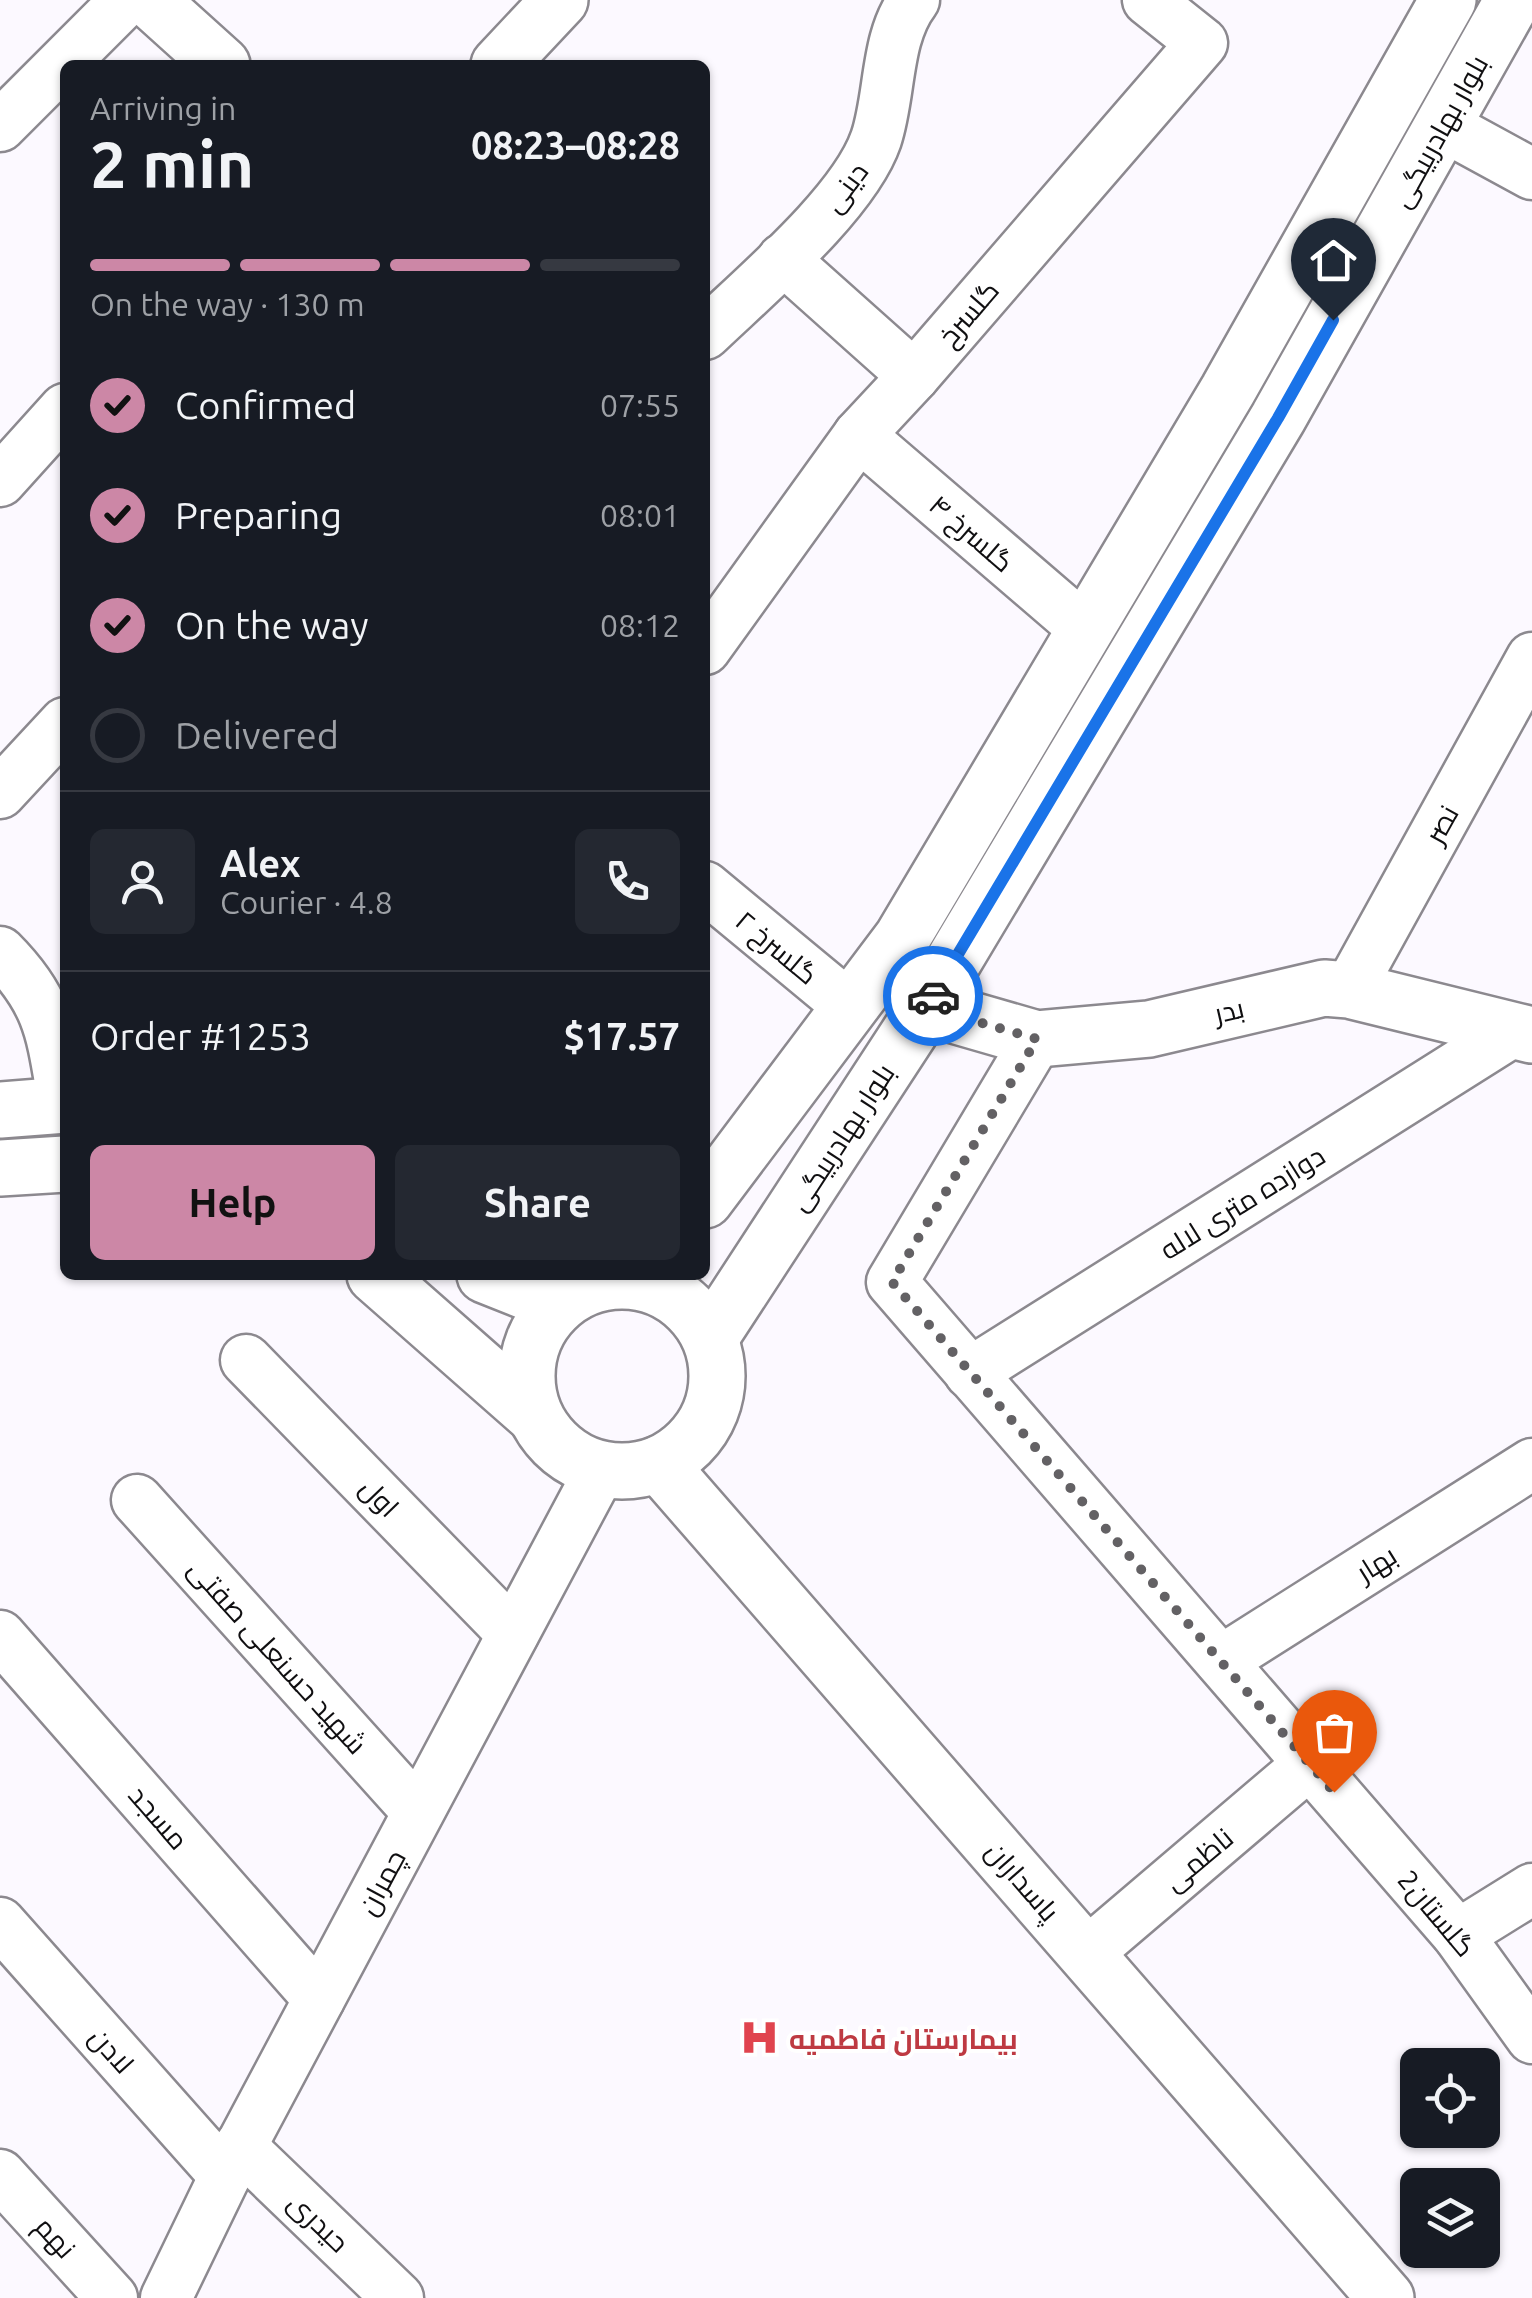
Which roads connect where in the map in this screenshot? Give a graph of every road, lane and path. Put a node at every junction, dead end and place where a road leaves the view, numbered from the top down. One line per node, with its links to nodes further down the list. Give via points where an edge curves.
1 (126, 0): 8 (street)
2 (150, 0): 9 (main road)
3 (560, 0): 10 (main road)
4 (914, 0): 15 (street, دینی, via 897,28 889,89 862,169)
5 (1148, 0): 17 (street, گلسرخ, via 1202,43)
6 (1448, 0): 21 (main road, بلوار بهادربیگی)
7 (1513, 0): 12 (main road, بلوار بهادربیگی)
8 (66, 60)
9 (216, 60)
10 (503, 60)
11 (60, 66): 13 (street)
12 (1442, 125): 14 (street); 30 (main road, بلوار بهادربیگی, via 1278,418)
13 (0, 126)
14 (1532, 174)
15 (784, 259): 16 (street, دینی); 17 (street)
16 (710, 329)
17 (914, 376): 19 (street, گلسرخ)
18 (60, 415): 20 (street)
19 (859, 435): 21 (street, گلسرخ ۴); 22 (street, گلسرخ)
20 (0, 481)
21 (1086, 630): 29 (main road, بلوار بهادربیگی, via 902,938)
22 (710, 642)
23 (1532, 658): 28 (street, نصر)
24 (60, 728): 25 (street)
25 (0, 793)
26 (710, 891): 29 (street, گلسرخ ۲)
27 (0, 952): 33 (street, via 44,1009)
28 (1349, 990): 31 (main road, بدر); 32 (main road, بدر, via 1324,988 1149,1028)
29 (850, 1007): 38 (main road, بلوار بهادربیگی)
30 (926, 1007): 32 (main road, بدر); 44 (main road, بلوار بهادربیگی)
31 (1523, 1032): 46 (street, دوازده متری لاله)
32 (1037, 1039): 46 (street, گلستان2, via 892,1282)
33 (60, 1081)
34 (60, 1106): 35 (main road)
35 (0, 1110)
36 (60, 1164): 37 (main road)
37 (0, 1168)
38 (710, 1193)
39 (381, 1280): 47 (main road)
40 (498, 1280): 43 (main road)
41 (630, 1280): 43 (main road, via 584,1288)
42 (648, 1280): 44 (main road, via 694,1313)
43 (558, 1304): 47 (main road, via 528,1355)
44 (710, 1338): 48 (main road, via 716,1398 685,1448)
45 (246, 1360): 52 (street, اول)
46 (970, 1373): 54 (street, گلستان2)
47 (533, 1414): 50 (main road, via 572,1459)
48 (660, 1464): 50 (main road); 60 (main road, پاسداران)
49 (1532, 1464): 54 (street, بهار)
50 (600, 1470): 52 (street, چمران)
51 (138, 1500): 56 (street, شهید حسنعلی صفتی)
52 (513, 1634): 56 (street, چمران)
53 (0, 1636): 61 (street, مسجد)
54 (1221, 1661): 55 (street, گلستان2)
55 (1309, 1764): 59 (street, گلستان2); 60 (street, ناظمی)
56 (418, 1812): 61 (street, چمران)
57 (1532, 1888): 59 (street)
58 (0, 1923): 63 (street, لادن)
59 (1458, 1936): 62 (street, گلستان2)
60 (1086, 1954): 68 (main road, پاسداران)
61 (319, 1999): 63 (street, چمران)
62 (1532, 2038)
63 (233, 2161): 66 (street, چمران); 67 (street, حیدری)
64 (6, 2195): 65 (street, نهم)
65 (112, 2298)
66 (166, 2298)
67 (398, 2298)
68 (1386, 2298)

